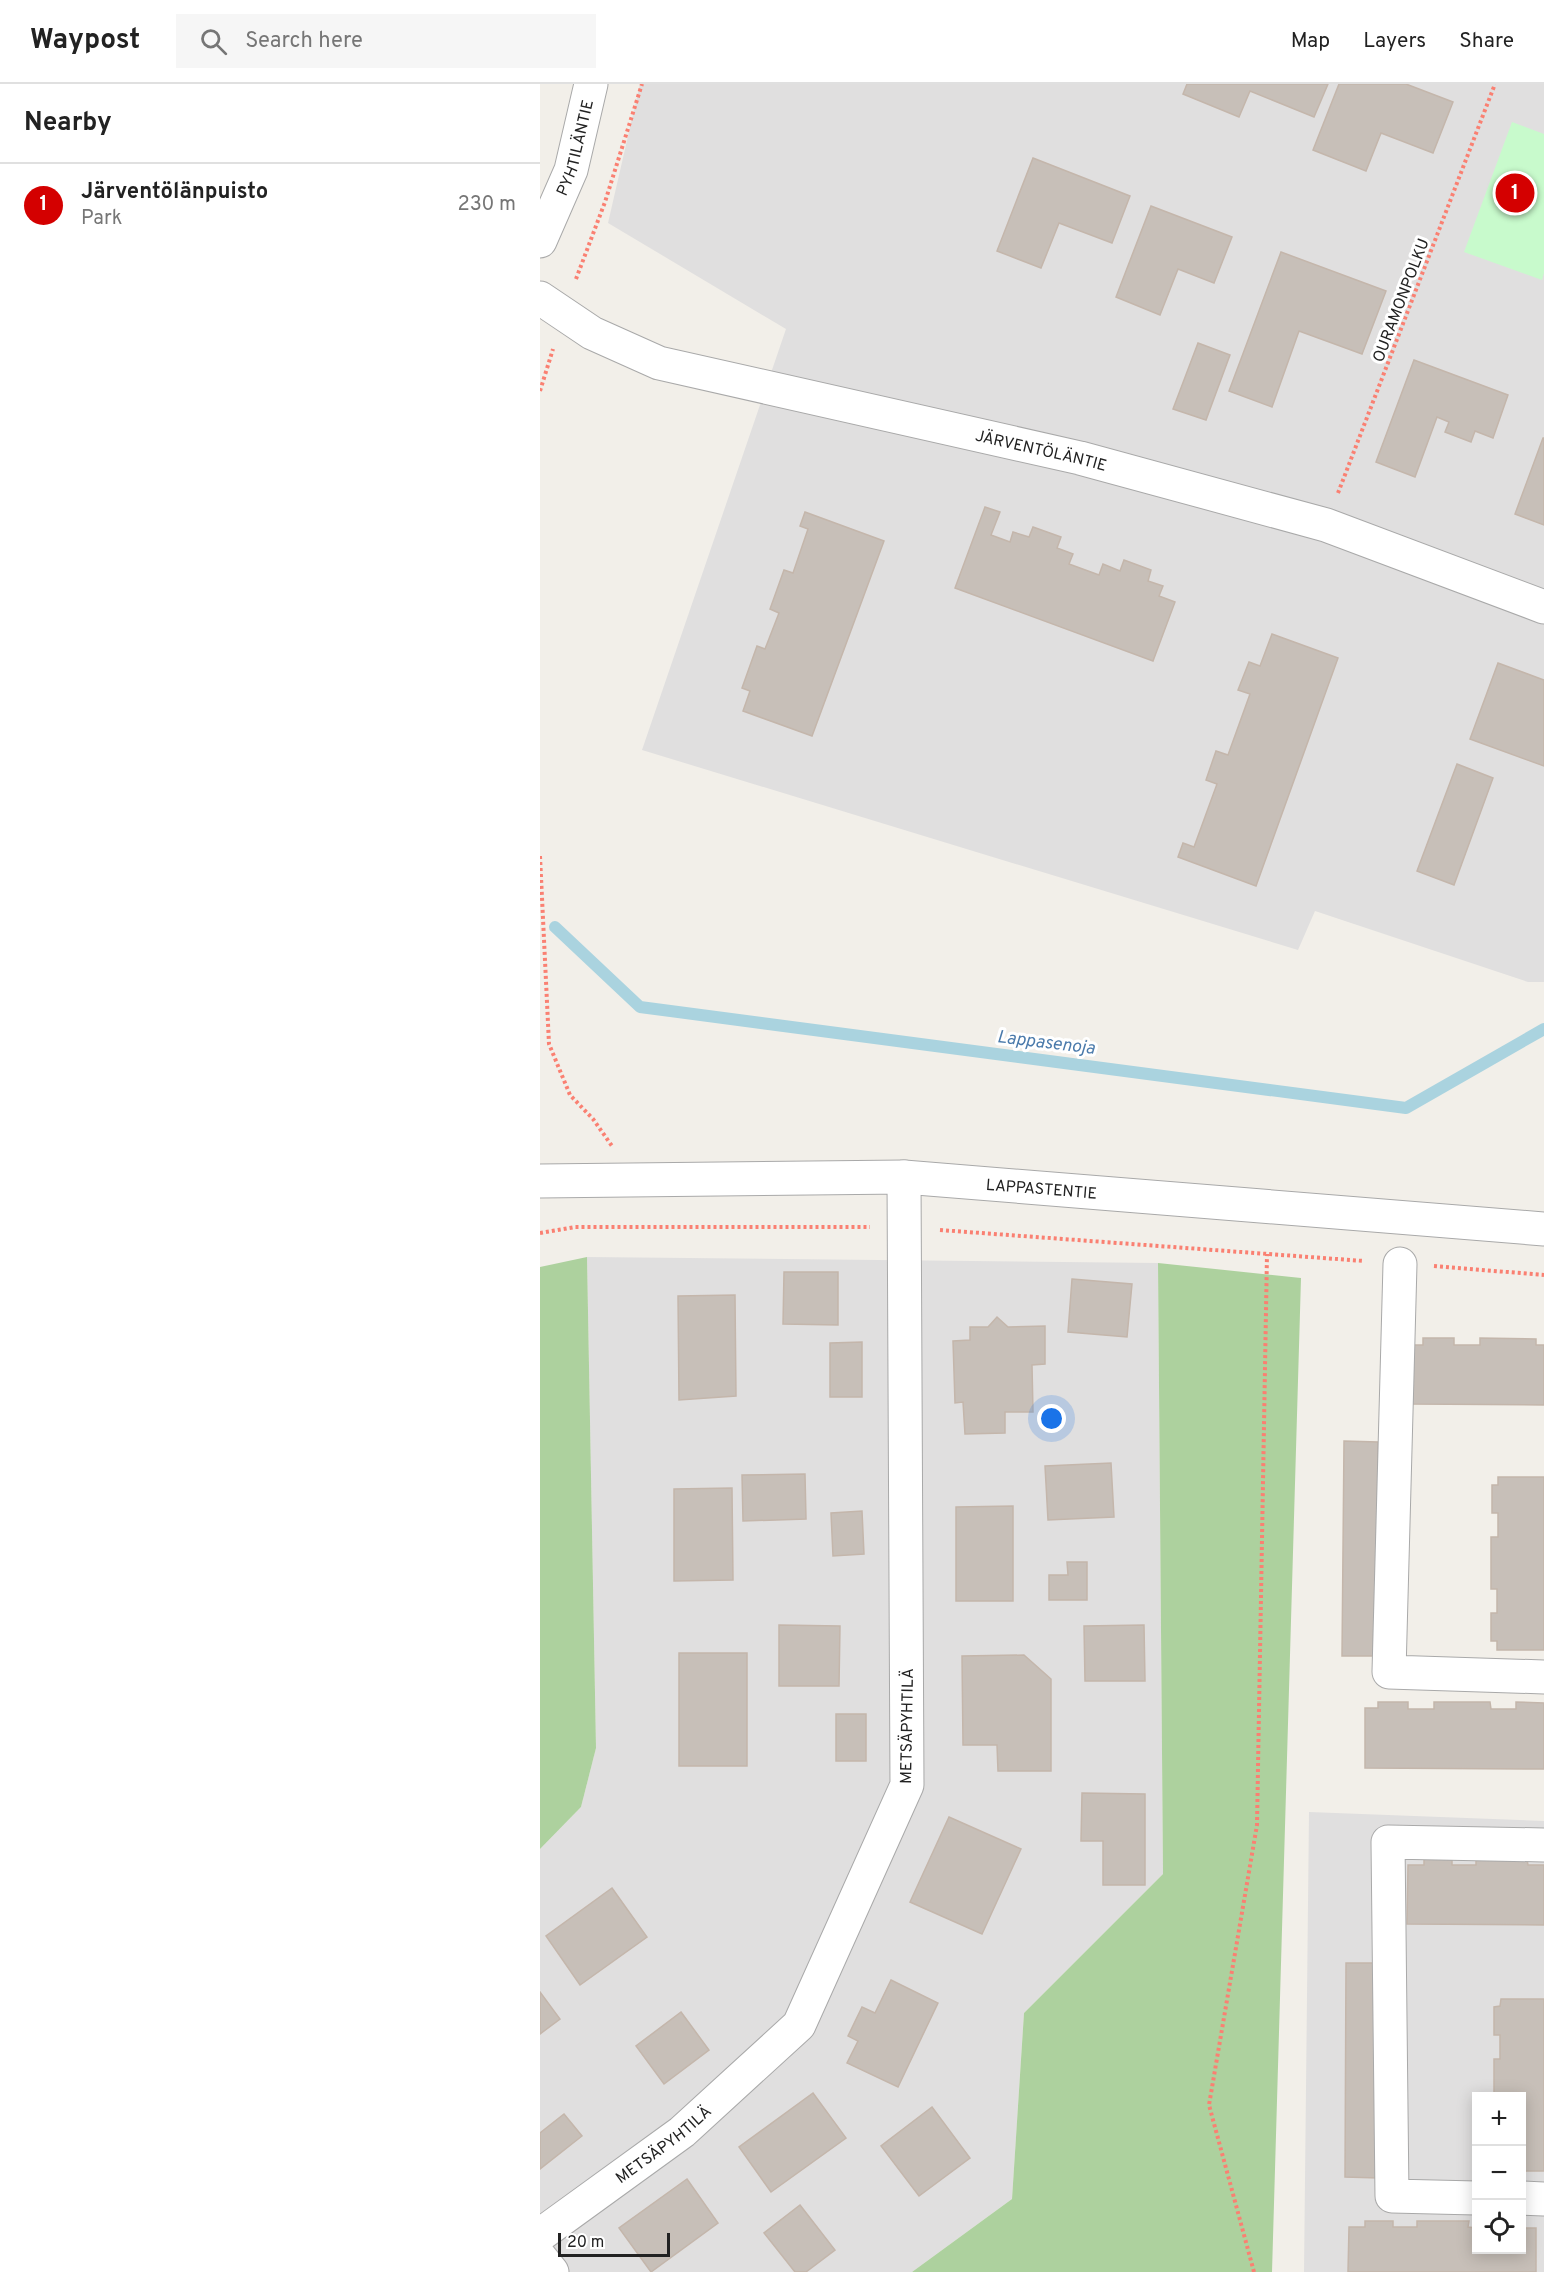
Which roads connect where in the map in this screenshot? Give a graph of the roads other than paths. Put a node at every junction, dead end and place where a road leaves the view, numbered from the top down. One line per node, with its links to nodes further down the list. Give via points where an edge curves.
1 (591, 84): 2 (street, PYHTILÄNTIE, via 571,170)
2 (540, 240)
3 (552, 306): 4 (street, JÄRVENTÖLÄNTIE, via 592,333 659,363 1080,458 1326,525)
4 (1544, 607)
5 (904, 1177): 6 (street, LAPPASTENTIE); 7 (street, LAPPASTENTIE); 14 (street, METSÄPYHTILÄ, via 907,1785 799,2025 682,2132)
6 (540, 1181)
7 (1544, 1229)
8 (1400, 1264): 9 (street, via 1389,1672)
9 (1544, 1677)
10 (1544, 1845): 11 (street, via 1388,1842 1392,2196)
11 (1472, 2198)
12 (1526, 2198): 13 (street)
13 (1544, 2199)
14 (540, 2235)
15 (540, 2257): 16 (street)
16 (552, 2272)

